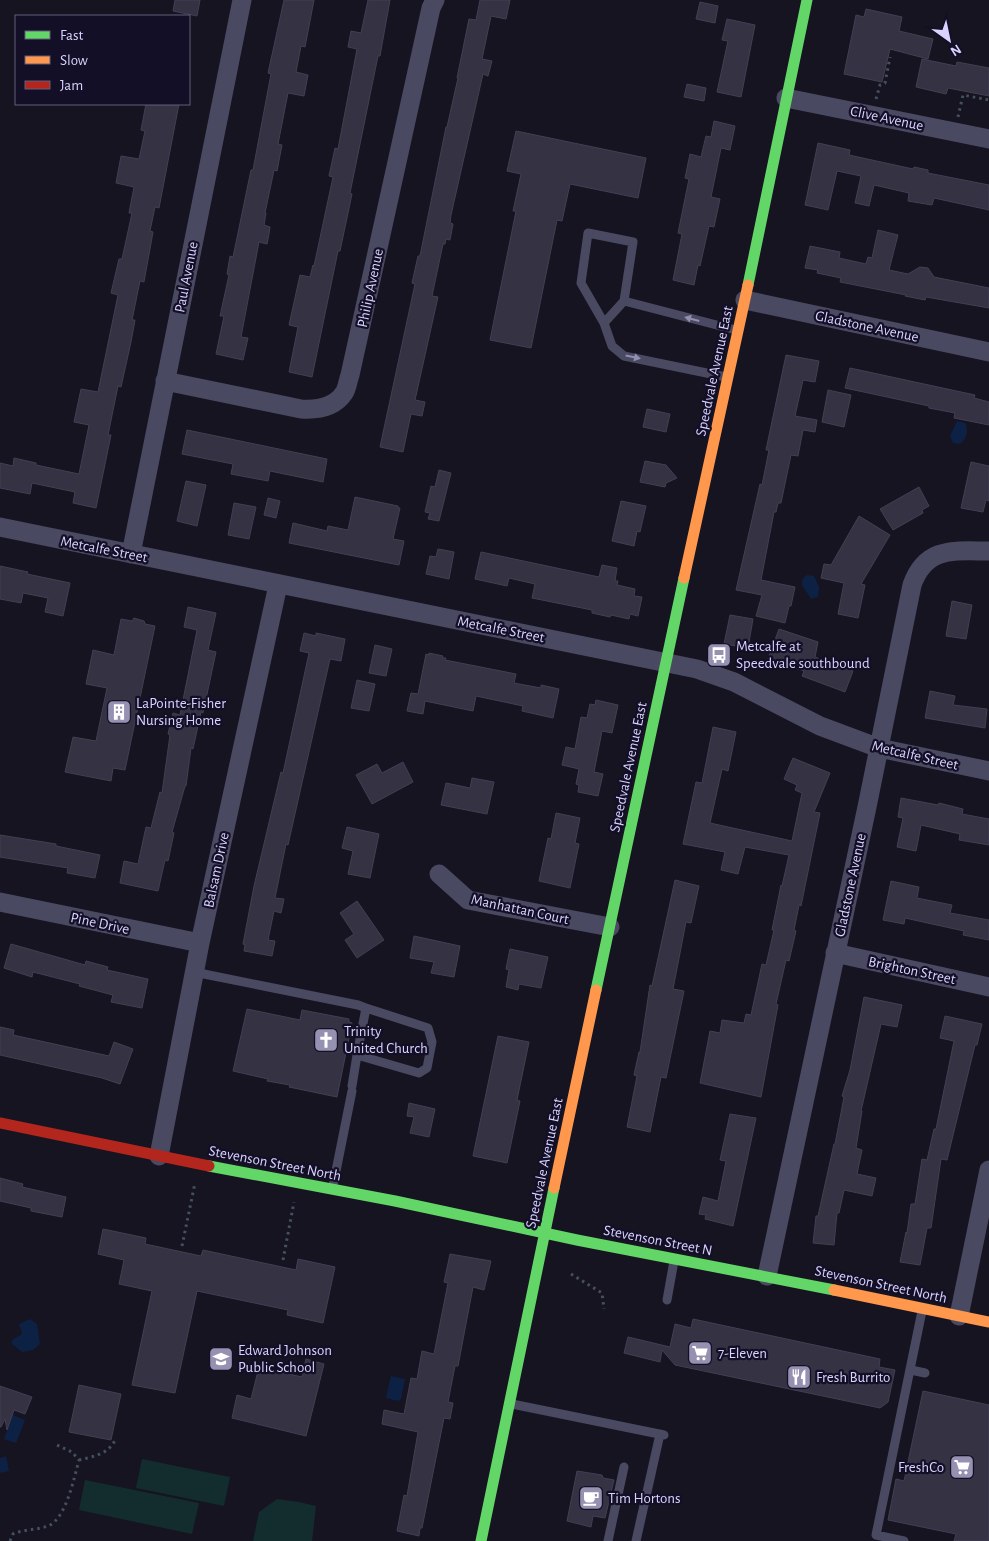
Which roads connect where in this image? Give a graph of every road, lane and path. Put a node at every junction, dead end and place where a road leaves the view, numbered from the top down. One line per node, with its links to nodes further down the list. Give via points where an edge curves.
1 (242, 0): 16 (street, Paul Avenue)
2 (435, 0): 16 (street, Philip Avenue, via 344,394 329,406 314,410)
3 (807, 0): 5 (main road, Speedvale Avenue East)
4 (890, 57): 6 (path, via 885,83 880,85)
5 (786, 98): 9 (street, Clive Avenue); 10 (main road, Speedvale Avenue East)
6 (876, 100)
7 (989, 100): 8 (path, via 963,95)
8 (958, 118)
9 (989, 139)
10 (745, 300): 13 (main road, Speedvale Avenue East); 14 (street, Gladstone Avenue)
11 (624, 301): 12 (lane); 12 (lane, via 633,242 588,233 581,283); 13 (lane, one-way to 11)
12 (604, 323): 15 (lane, one-way to 15, via 612,346 624,356)
13 (739, 331): 15 (main road, Speedvale Avenue East)
14 (989, 352)
15 (727, 377): 21 (main road, Speedvale Avenue East)
16 (165, 381): 19 (street, Paul Avenue)
17 (0, 527): 19 (street, Metcalfe Street)
18 (989, 551): 22 (street, Gladstone Avenue, via 941,553 930,558 916,572)
19 (132, 554): 20 (street, Metcalfe Street)
20 (278, 585): 21 (street, Metcalfe Street); 27 (street, Balsam Drive)
21 (666, 661): 22 (street, Metcalfe Street, via 734,682 820,726); 26 (main road, Speedvale Avenue East)
22 (879, 748): 23 (street, Metcalfe Street); 28 (street, Gladstone Avenue)
23 (989, 771)
24 (439, 874): 26 (street, Manhattan Court, via 468,900)
25 (0, 902): 27 (street, Pine Drive)
26 (610, 927): 39 (main road, Speedvale Avenue East)
27 (200, 943): 29 (street, Balsam Drive)
28 (835, 953): 30 (street, Brighton Street); 44 (street, Gladstone Avenue)
29 (194, 972): 31 (lane); 34 (street, Balsam Drive)
30 (989, 987)
31 (366, 1008): 32 (lane); 32 (lane, via 428,1028 432,1042 427,1068 420,1073)
32 (357, 1055): 38 (lane)
33 (0, 1123): 34 (main road, Stevenson Street North)
34 (158, 1156): 35 (main road, Stevenson Street North)
35 (199, 1164): 37 (main road, Stevenson Street North); 40 (path)
36 (989, 1170): 48 (street)
37 (298, 1183): 38 (main road, Stevenson Street North); 42 (path)
38 (332, 1189): 39 (main road, Stevenson Street North)
39 (544, 1233): 41 (main road, Stevenson Street N); 52 (main road, Speedvale Avenue East)
40 (182, 1246)
41 (675, 1258): 44 (main road, Stevenson Street N); 45 (lane)
42 (283, 1260)
43 (571, 1274): 46 (path, via 602,1293)
44 (767, 1276): 47 (main road, Stevenson Street North)
45 (667, 1300)
46 (604, 1309)
47 (923, 1309): 48 (main road, Stevenson Street North); 50 (lane)
48 (959, 1316): 49 (main road, Stevenson Street North)
49 (989, 1322)
50 (911, 1370): 51 (lane); 61 (lane, via 876,1535)
51 (925, 1373)
52 (509, 1403): 58 (main road, Speedvale Avenue East); 60 (lane, via 662,1434)
53 (115, 1440): 55 (path, via 110,1449)
54 (57, 1445): 55 (path, via 72,1452)
55 (79, 1460): 57 (path, via 58,1519 50,1526 13,1534)
56 (624, 1467): 59 (lane)
57 (10, 1541)
58 (481, 1541)
59 (608, 1541)
60 (636, 1541)
61 (904, 1541)

